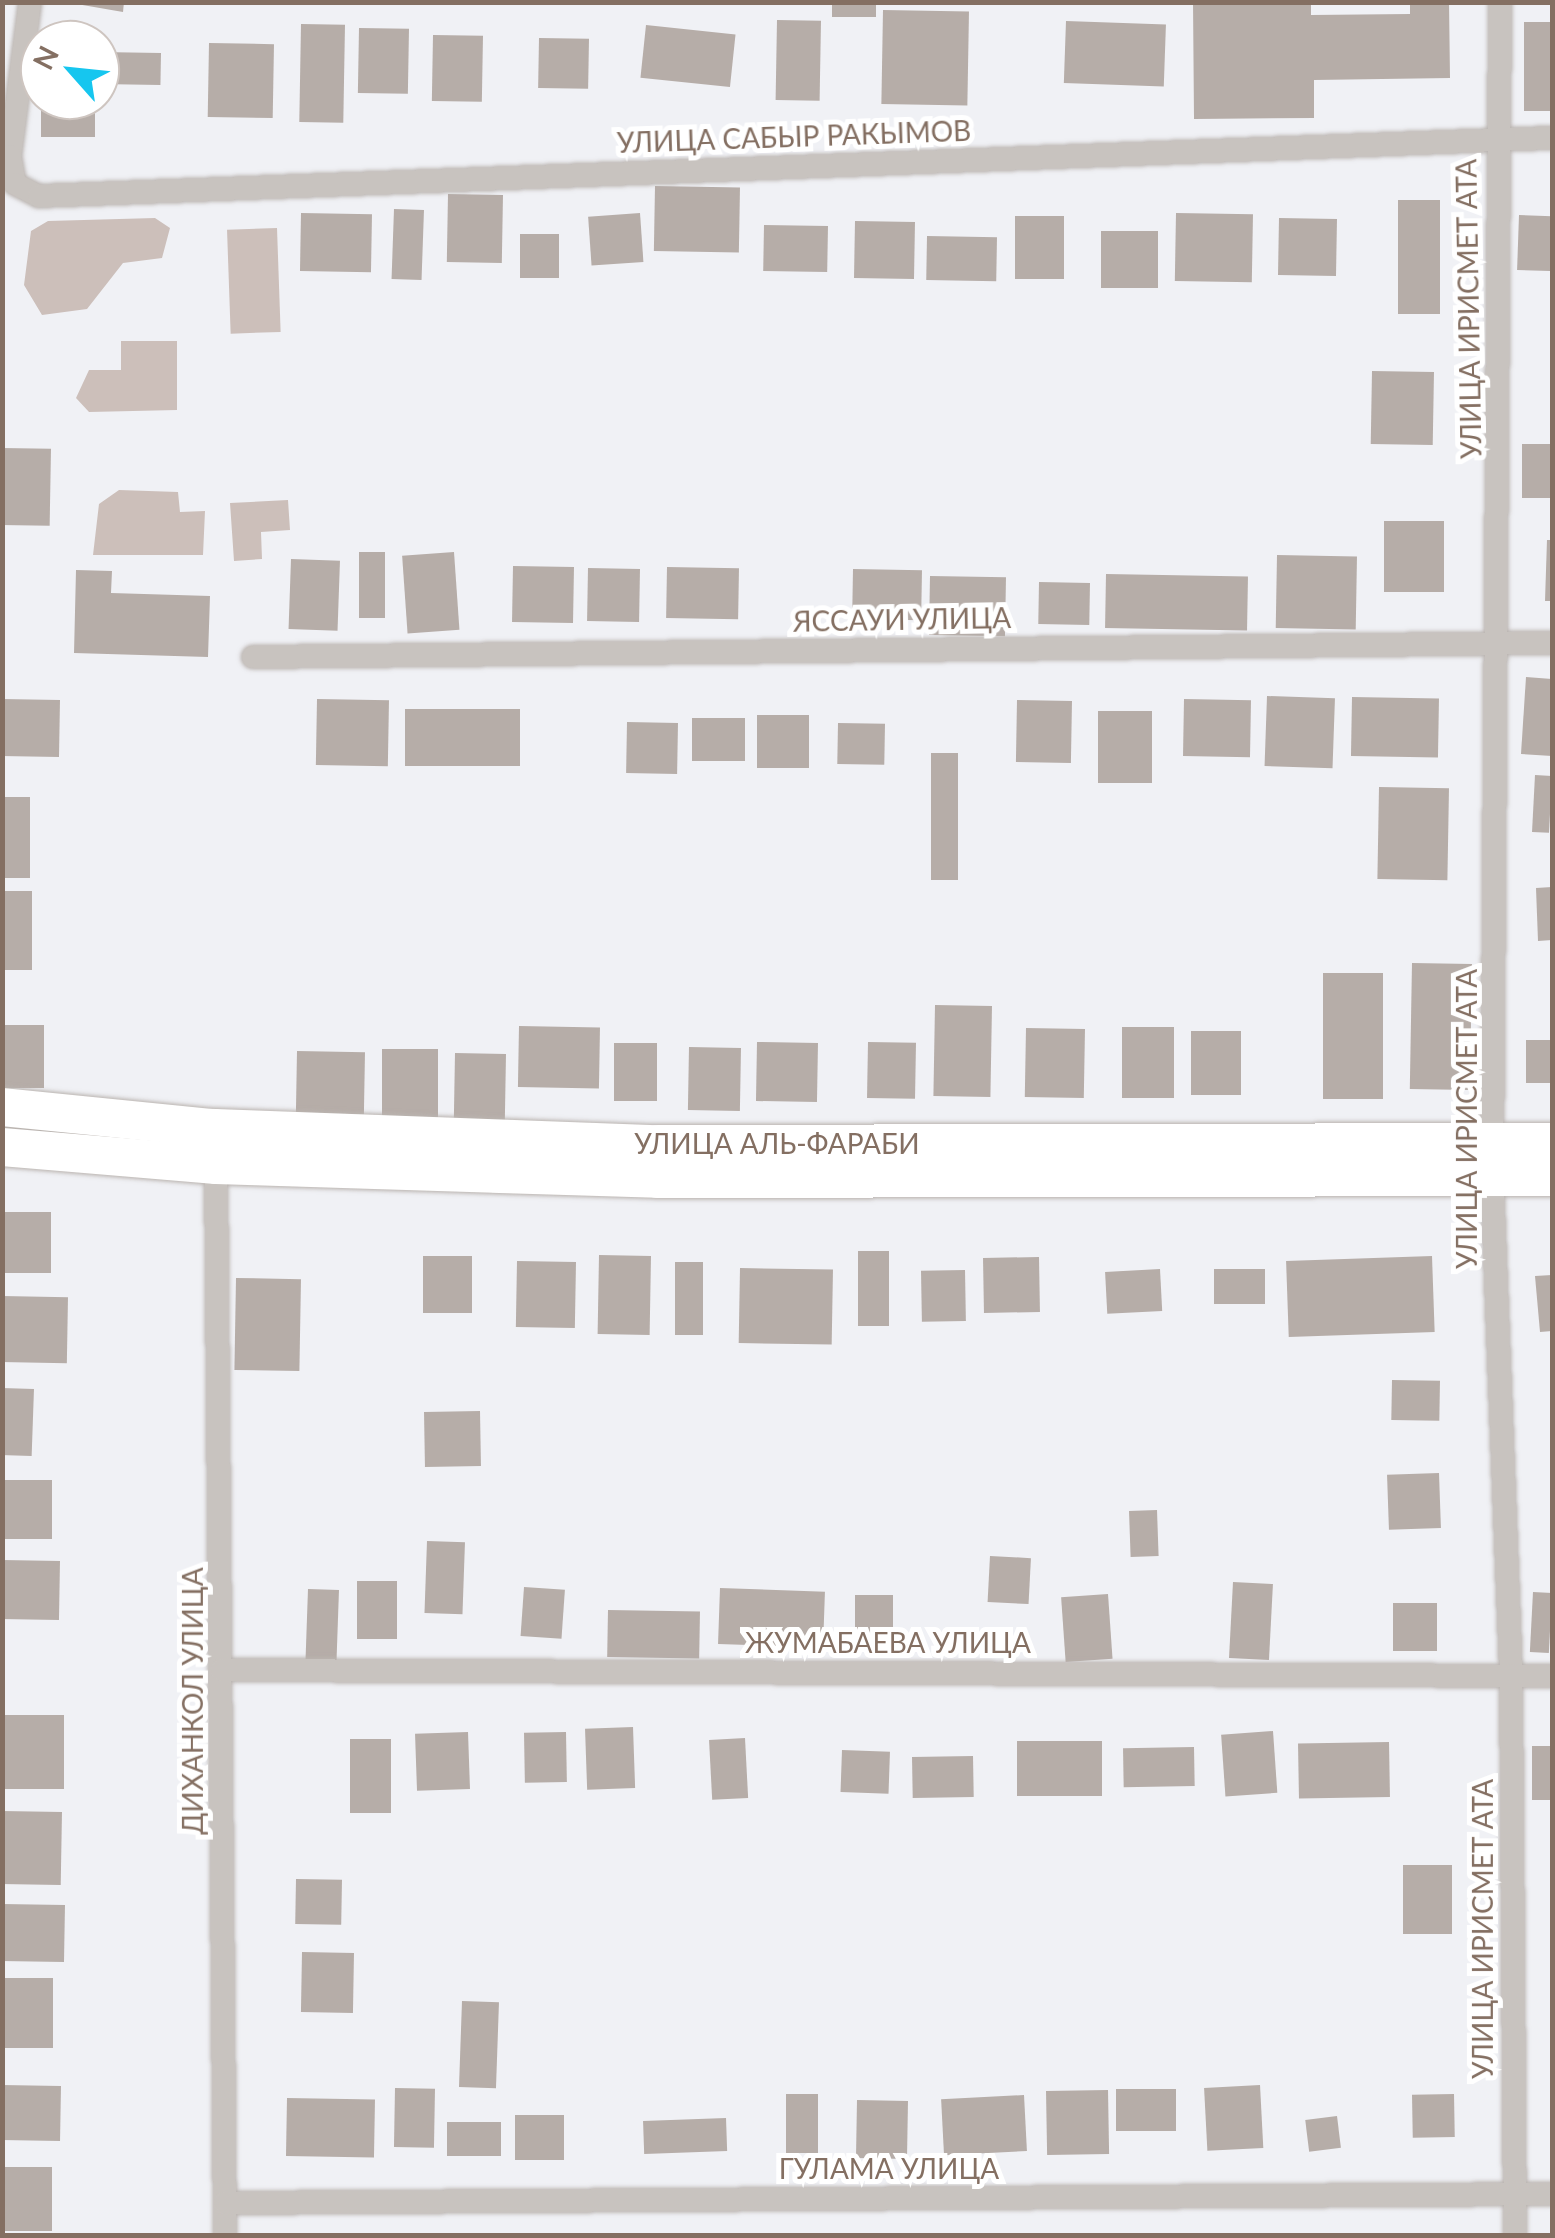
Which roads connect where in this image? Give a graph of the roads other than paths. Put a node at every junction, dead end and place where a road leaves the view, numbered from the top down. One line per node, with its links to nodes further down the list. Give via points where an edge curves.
1 (30, 2): 3 (street)
2 (1500, 2): 4 (street, УЛИЦА ИРИСМЕТ АТА)
3 (13, 41): 4 (street, УЛИЦА САБЫР РАКЫМОВ, via 10,156 15,184 39,196)
4 (1497, 138): 5 (street, УЛИЦА САБЫР РАКЫМОВ); 6 (street, УЛИЦА ИРИСМЕТ АТА)
5 (1552, 138)
6 (1502, 642): 7 (street, ЯССАУИ УЛИЦА); 8 (street, ЯССАУИ УЛИЦА); 12 (street, УЛИЦА ИРИСМЕТ АТА)
7 (1552, 643)
8 (253, 657)
9 (2, 1107): 12 (main road, УЛИЦА АЛЬ-ФАРАБИ, via 214,1128 658,1144)
10 (1552, 1142): 12 (main road, УЛИЦА АЛЬ-ФАРАБИ)
11 (2, 1146): 13 (main road, УЛИЦА АЛЬ-ФАРАБИ)
12 (1492, 1160): 13 (main road, УЛИЦА АЛЬ-ФАРАБИ, via 658,1180); 14 (main road, УЛИЦА АЛЬ-ФАРАБИ); 16 (street, УЛИЦА ИРИСМЕТ АТА)
13 (216, 1165): 15 (street, ДИХАНКОЛ УЛИЦА)
14 (1552, 1178)
15 (222, 1670): 16 (street, ЖУМАБАЕВА УЛИЦА); 20 (street, ДИХАНКОЛ УЛИЦА)
16 (1510, 1675): 17 (street, ЖУМАБАЕВА УЛИЦА); 18 (street, УЛИЦА ИРИСМЕТ АТА)
17 (1552, 1676)
18 (1514, 2194): 19 (street, ГУЛАМА УЛИЦА); 20 (street, ГУЛАМА УЛИЦА); 22 (street, УЛИЦА ИРИСМЕТ АТА)
19 (1552, 2194)
20 (225, 2203): 21 (street, ДИХАНКОЛ УЛИЦА)
21 (226, 2236)
22 (1514, 2236)

